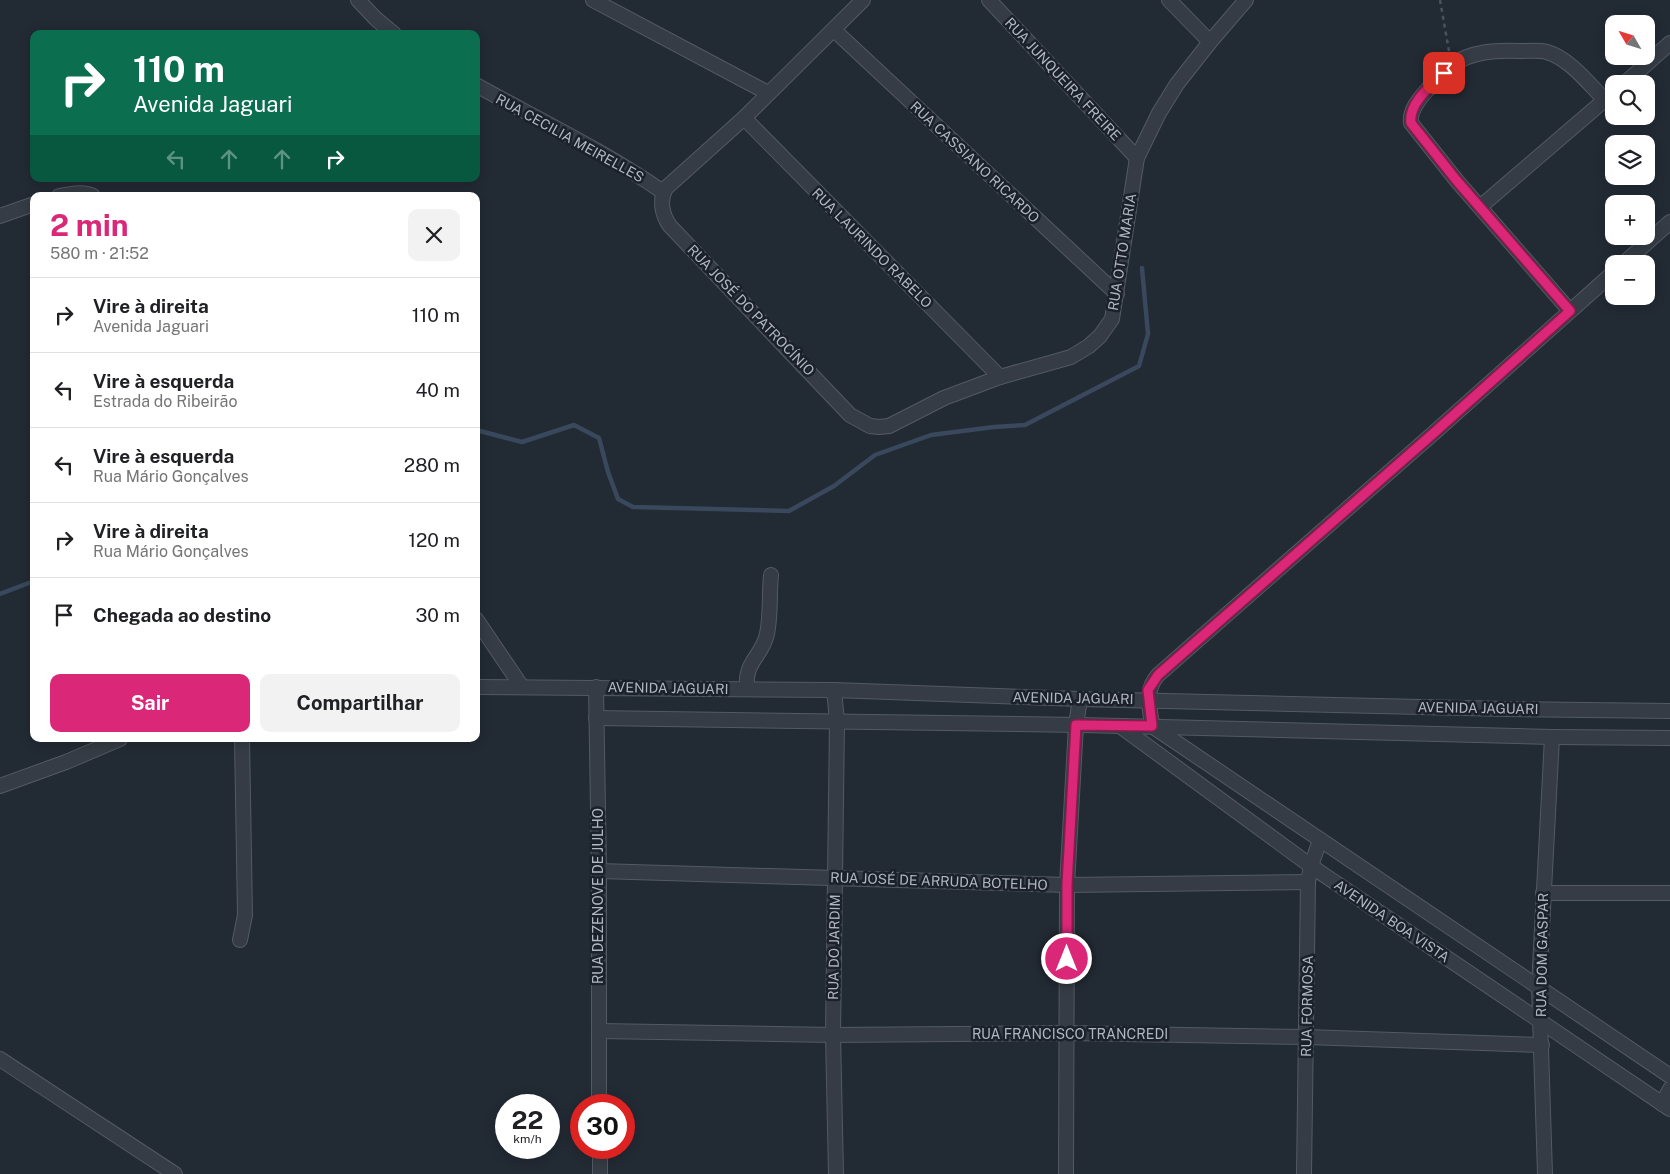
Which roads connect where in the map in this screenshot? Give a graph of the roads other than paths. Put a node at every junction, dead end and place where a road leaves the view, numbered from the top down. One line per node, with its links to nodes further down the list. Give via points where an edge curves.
1 (358, 0): 7 (street)
2 (593, 0): 13 (street)
3 (863, 0): 8 (street)
4 (989, 0): 17 (street, RUA JUNQUEIRA FREIRE)
5 (1168, 0): 9 (street)
6 (1246, 0): 9 (street, RUA OTTO MARIA)
7 (389, 30)
8 (834, 30): 13 (street); 25 (street, RUA CASSIANO RICARDO)
9 (1210, 42): 17 (street, RUA OTTO MARIA, via 1177,84)
10 (1669, 46): 11 (street)
11 (1635, 75)
12 (480, 87): 18 (street, RUA CECILIA MEIRELLES)
13 (768, 93): 16 (street)
14 (1605, 93): 20 (street, via 1564,60 1544,51 1502,50 1471,55 1452,65 1422,95 1410,118)
15 (1605, 99): 20 (street)
16 (744, 118): 18 (street); 27 (street, RUA LAURINDO RABELO)
17 (1137, 158): 25 (street, RUA OTTO MARIA)
18 (665, 190): 28 (street, RUA JOSÉ DO PATROCÍNIO, via 662,208 670,226)
19 (30, 205): 21 (street)
20 (1480, 207): 26 (street)
21 (0, 216)
22 (1670, 222): 23 (street)
23 (1633, 255)
24 (1605, 280): 26 (street)
25 (1117, 294): 27 (street, RUA OTTO MARIA, via 1112,319 1089,346 1071,357)
26 (1570, 311): 37 (street, via 1158,675 1148,690)
27 (1000, 377): 28 (street, RUA OTTO MARIA, via 944,398 889,426 870,426)
28 (861, 422)
29 (771, 574): 34 (street, via 767,635 750,666)
30 (480, 624): 32 (street)
31 (480, 687): 32 (street, AVENIDA JAGUARI)
32 (522, 687): 33 (street, AVENIDA JAGUARI)
33 (596, 687): 34 (street, AVENIDA JAGUARI); 39 (street, RUA DEZENOVE DE JULHO)
34 (747, 689): 35 (street, AVENIDA JAGUARI)
35 (834, 690): 36 (street, AVENIDA JAGUARI); 40 (street, RUA DO JARDIM)
36 (1080, 699): 37 (street, AVENIDA JAGUARI); 41 (street)
37 (1149, 700): 38 (street, AVENIDA JAGUARI); 43 (street)
38 (1670, 711)
39 (596, 718): 40 (street, AVENIDA JAGUARI); 51 (street, RUA DEZENOVE DE JULHO)
40 (837, 720): 41 (street, AVENIDA JAGUARI); 52 (street, RUA DO JARDIM)
41 (1076, 725): 42 (street, AVENIDA JAGUARI); 54 (street)
42 (1120, 726): 43 (street, AVENIDA JAGUARI); 50 (street, AVENIDA BOA VISTA)
43 (1152, 726): 44 (street, AVENIDA JAGUARI); 49 (street, AVENIDA BOA VISTA)
44 (1552, 737): 45 (street, AVENIDA JAGUARI); 55 (street, RUA DOM GASPAR)
45 (1670, 738)
46 (113, 742): 48 (street)
47 (242, 742): 57 (street, via 245,915)
48 (0, 786)
49 (1320, 840): 50 (street, RUA FORMOSA); 58 (street, AVENIDA BOA VISTA)
50 (1311, 866): 53 (street, RUA FORMOSA); 59 (street, AVENIDA BOA VISTA)
51 (599, 871): 52 (street, RUA JOSÉ DE ARRUDA BOTELHO); 60 (street, RUA DEZENOVE DE JULHO)
52 (834, 879): 54 (street, RUA JOSÉ DE ARRUDA BOTELHO); 62 (street, RUA DO JARDIM)
53 (1308, 882): 54 (street, RUA JOSÉ DE ARRUDA BOTELHO); 63 (street, RUA FORMOSA)
54 (1067, 885): 61 (street)
55 (1543, 893): 56 (street); 58 (street, RUA DOM GASPAR)
56 (1670, 893)
57 (240, 940)
58 (1539, 986): 59 (street, RUA DOM GASPAR); 66 (street, AVENIDA BOA VISTA)
59 (1540, 1021): 64 (street, RUA DOM GASPAR); 69 (street, AVENIDA BOA VISTA)
60 (599, 1031): 62 (street, RUA FRANCISCO TRANCREDI); 68 (street, RUA DEZENOVE DE JULHO)
61 (1068, 1033): 62 (street, RUA FRANCISCO TRANCREDI); 63 (street, RUA FRANCISCO TRANCREDI); 74 (street)
62 (833, 1035): 73 (street, RUA DO JARDIM)
63 (1306, 1037): 64 (street, RUA FRANCISCO TRANCREDI); 75 (street, RUA FORMOSA)
64 (1542, 1045): 76 (street, RUA DOM GASPAR)
65 (0, 1059): 71 (street)
66 (1670, 1076)
67 (1670, 1089): 69 (street)
68 (600, 1094)
69 (1666, 1106)
70 (600, 1159): 72 (street)
71 (175, 1174)
72 (600, 1174)
73 (836, 1174)
74 (1066, 1174)
75 (1304, 1174)
76 (1544, 1174)

